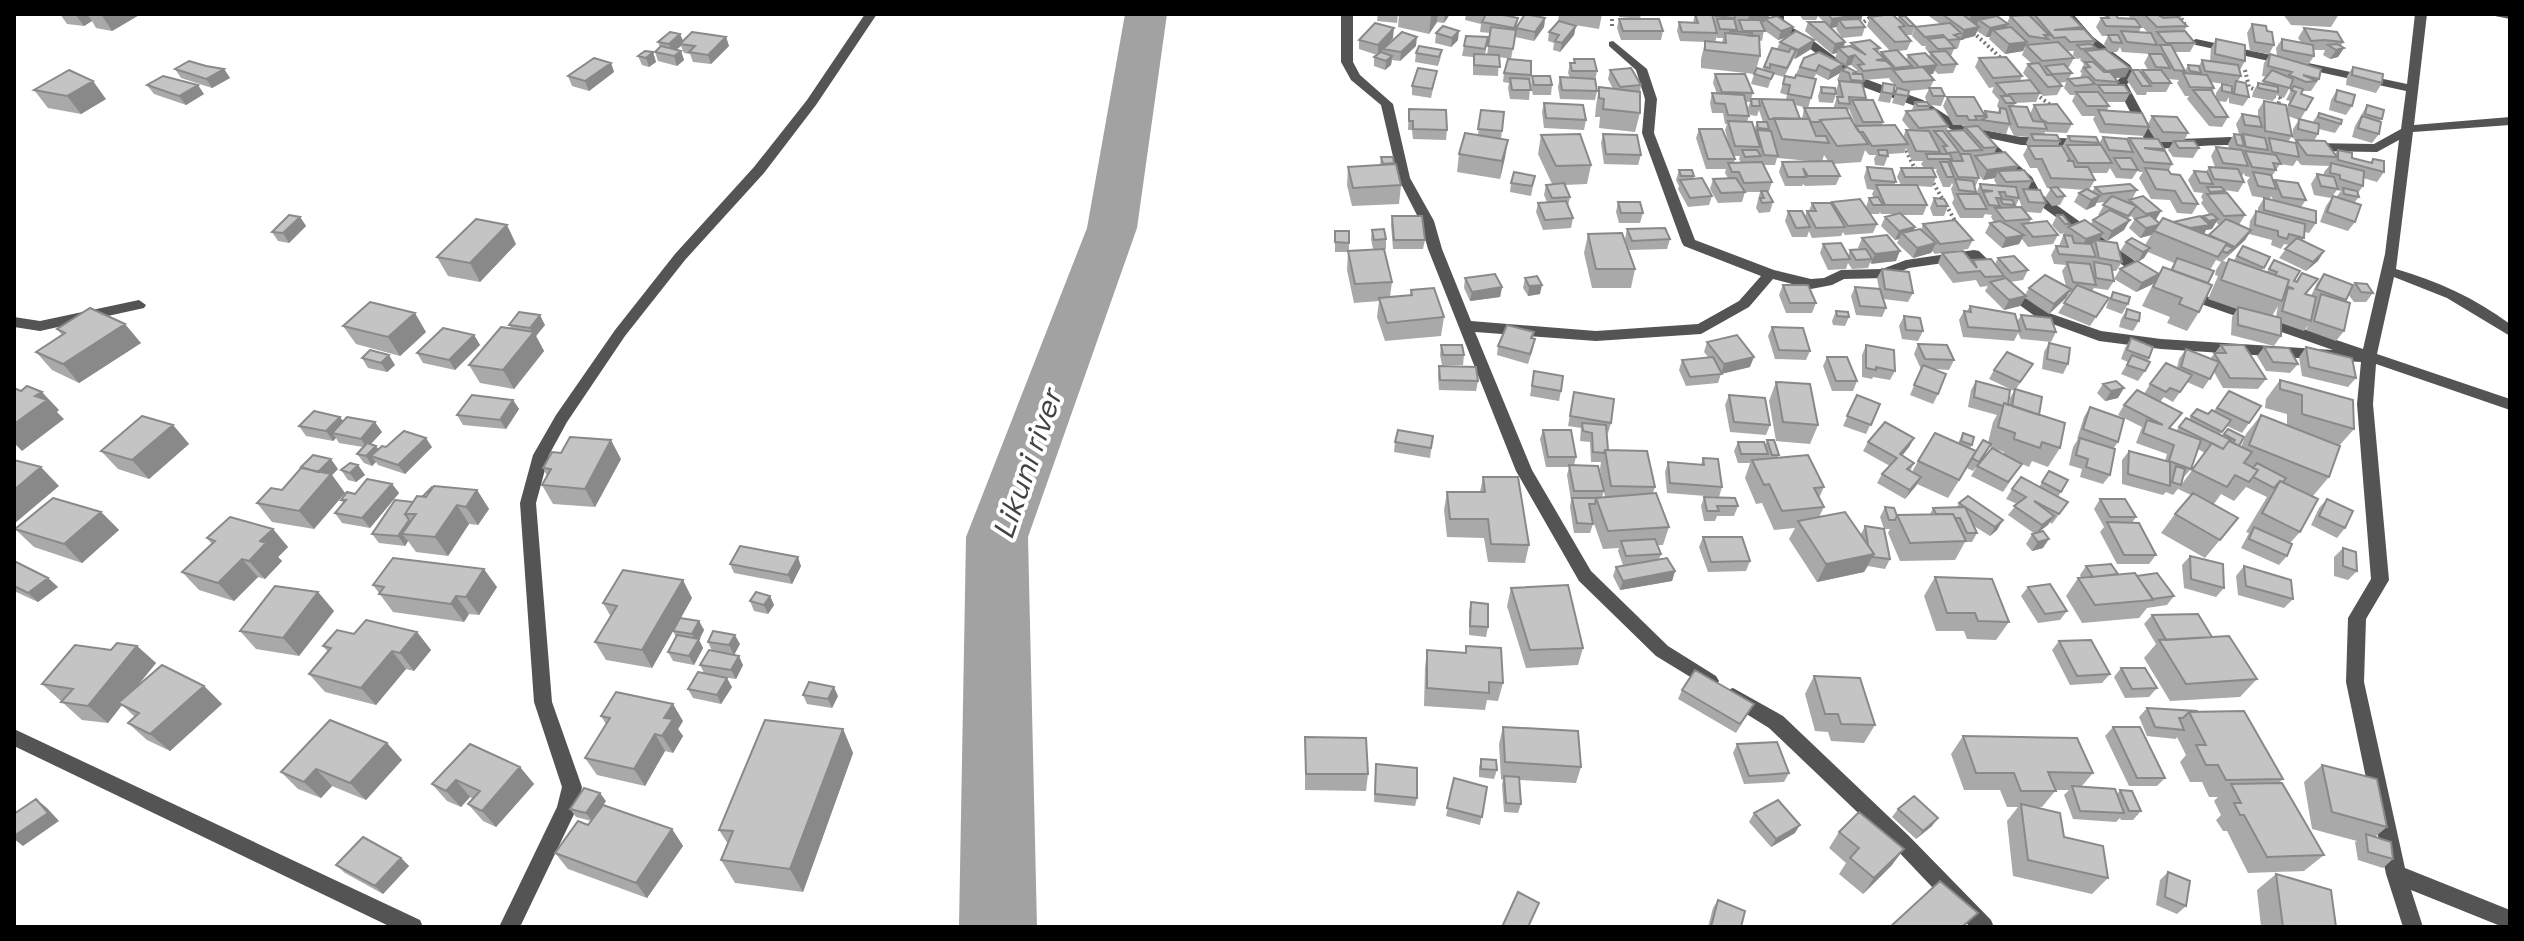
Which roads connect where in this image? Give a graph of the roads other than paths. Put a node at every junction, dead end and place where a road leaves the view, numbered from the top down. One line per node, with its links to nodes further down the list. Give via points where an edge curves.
1 (871, 14): 33 (street, via 759,170 620,333 541,455 528,503 543,702 572,787 567,808)
2 (1347, 14): 25 (street, via 1347,62 1355,77 1387,104 1404,178 1427,221)
3 (1778, 14): 13 (street, via 1778,24 1859,81 1919,103)
4 (2067, 14): 16 (street, via 2126,68 2130,75 2121,83)
5 (2421, 14): 10 (street)
6 (2499, 14): 7 (street)
7 (2510, 16)
8 (2196, 42): 10 (street)
9 (1613, 44): 20 (street, via 1641,69 1651,99 1648,133 1689,243)
10 (2413, 89): 12 (street)
11 (2510, 121): 12 (street)
12 (2409, 129): 18 (street, via 2377,148); 19 (street)
13 (1974, 133): 14 (street, via 2021,141); 21 (street, via 2027,180 2036,196)
14 (2094, 142)
15 (2127, 143): 16 (street)
16 (2154, 145): 17 (street, via 2230,141)
17 (2269, 146)
18 (2294, 148)
19 (2388, 271): 26 (street, via 2429,282); 27 (street)
20 (1770, 274): 25 (street, via 1744,304 1701,329 1596,336); 27 (street, via 1811,284 1974,254 2044,316 2099,336)
21 (2156, 282)
22 (2170, 288): 27 (street)
23 (139, 305): 24 (street, via 40,326)
24 (14, 322)
25 (1467, 326): 34 (street, via 1524,471 1585,576 1662,651 1776,722)
26 (2510, 331)
27 (2369, 357): 28 (street); 30 (street, via 2365,404 2380,580 2357,618 2355,682)
28 (2510, 405)
29 (14, 737): 32 (street)
30 (2396, 874): 31 (street); 35 (street)
31 (2510, 920)
32 (413, 927)
33 (509, 927)
34 (1984, 927)
35 (2413, 927)

